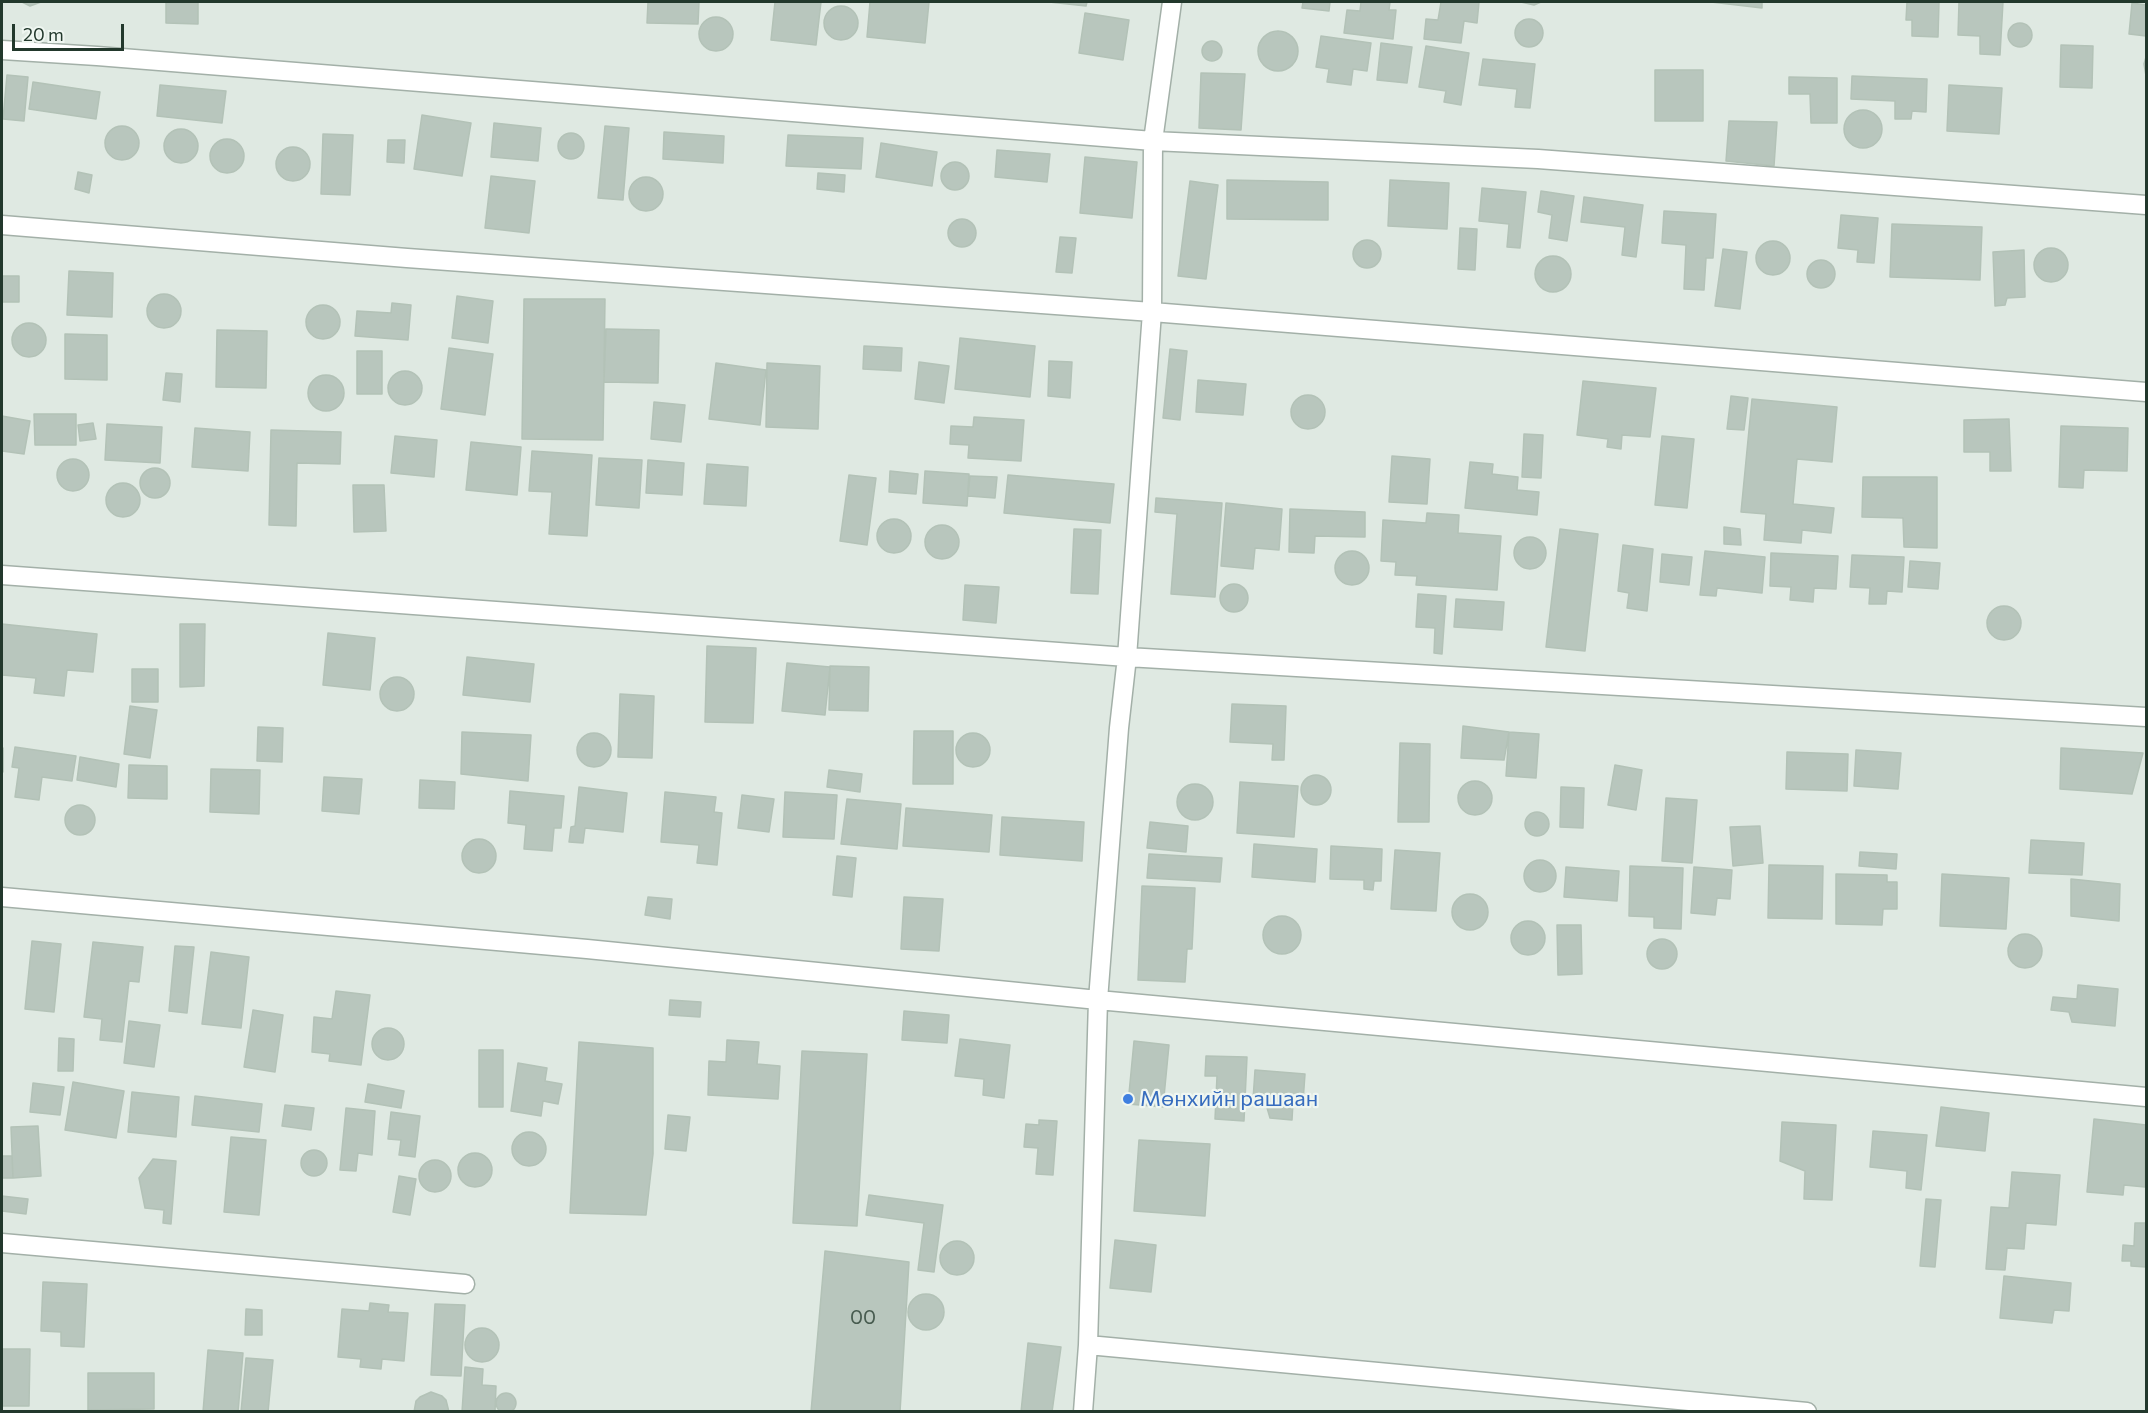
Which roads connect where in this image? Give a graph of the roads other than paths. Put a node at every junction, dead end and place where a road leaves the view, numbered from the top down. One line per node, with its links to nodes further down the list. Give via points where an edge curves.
1 (1172, 2): 3 (street)
2 (2, 51): 3 (street)
3 (1153, 141): 4 (street, via 1538,159); 6 (street)
4 (2146, 206)
5 (2, 225): 6 (street)
6 (1152, 312): 7 (street); 9 (street)
7 (2146, 392)
8 (2, 574): 9 (street)
9 (1127, 657): 10 (street); 12 (street)
10 (2146, 717)
11 (2, 897): 12 (street)
12 (1098, 1000): 13 (street); 16 (street)
13 (2146, 1097)
14 (2, 1243): 15 (street)
15 (465, 1284)
16 (1088, 1345): 17 (street); 18 (street)
17 (1083, 1412)
18 (1807, 1412)

